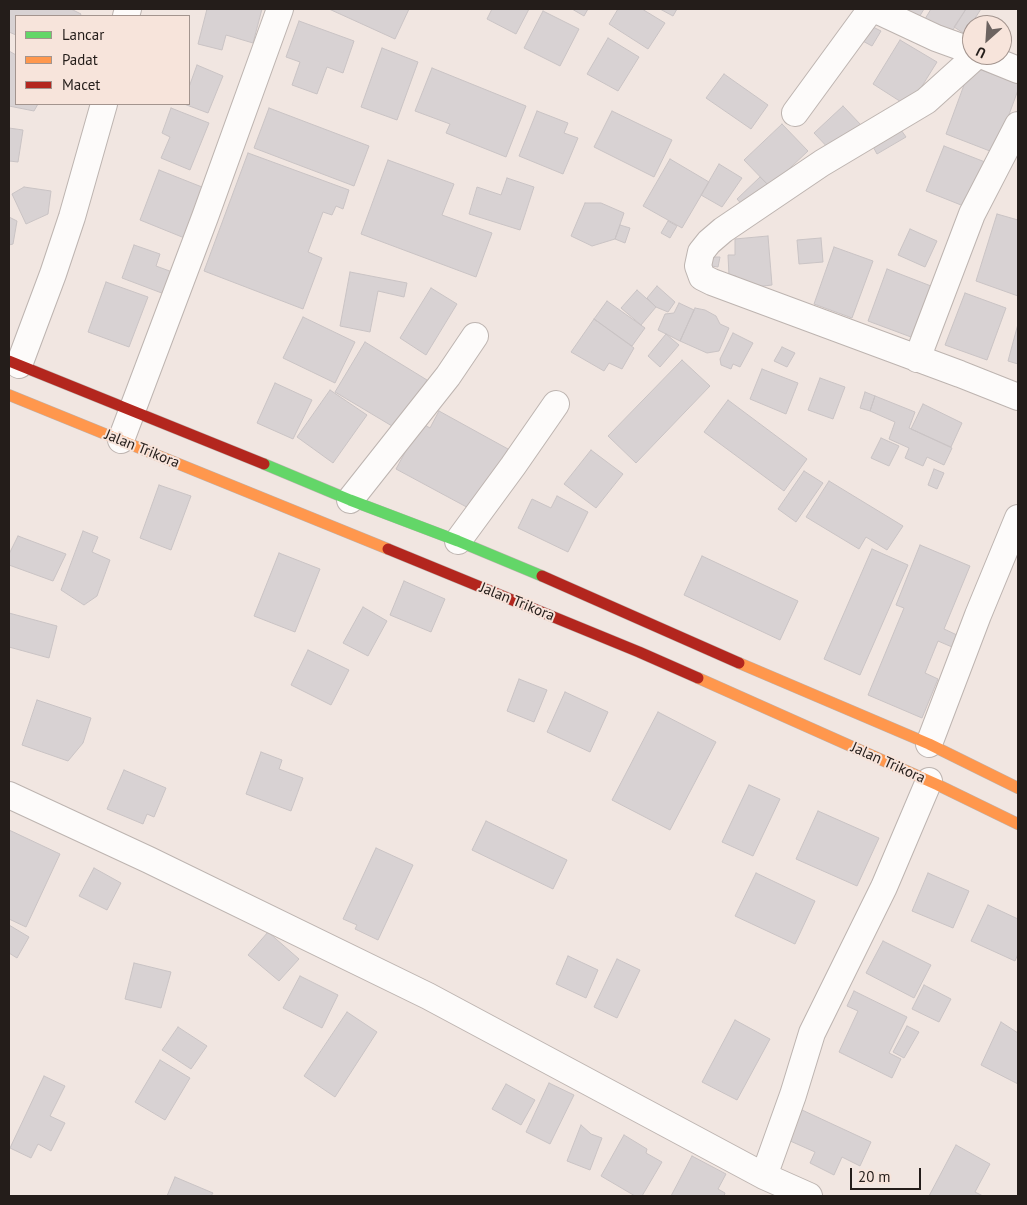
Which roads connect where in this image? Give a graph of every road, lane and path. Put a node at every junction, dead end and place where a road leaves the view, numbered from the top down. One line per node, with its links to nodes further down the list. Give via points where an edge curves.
1 (280, 9): 16 (street)
2 (872, 9): 3 (street); 8 (street)
3 (962, 48)
4 (966, 65): 11 (street, via 926,101 822,163 724,230 701,252 698,266 702,277 712,282)
5 (1006, 65): 6 (street)
6 (1018, 70)
7 (104, 105): 12 (street, via 72,218)
8 (795, 113)
9 (1018, 125): 11 (street, via 972,214)
10 (475, 336): 18 (street, via 448,376)
11 (917, 358): 14 (street)
12 (14, 363): 16 (main road)
13 (9, 395): 17 (main road, Jalan Trikora)
14 (1018, 397)
15 (556, 404): 20 (street)
16 (133, 410): 17 (street); 18 (main road)
17 (121, 440): 22 (main road, Jalan Trikora, via 630,649)
18 (350, 500): 20 (main road)
19 (1018, 518): 21 (street)
20 (458, 542): 21 (main road)
21 (929, 744): 23 (main road)
22 (928, 781): 25 (main road, Jalan Trikora); 26 (street, via 884,887 812,1033)
23 (1018, 788)
24 (9, 795): 26 (street, via 428,996)
25 (1018, 824)
26 (764, 1183): 27 (street)
27 (809, 1196)

